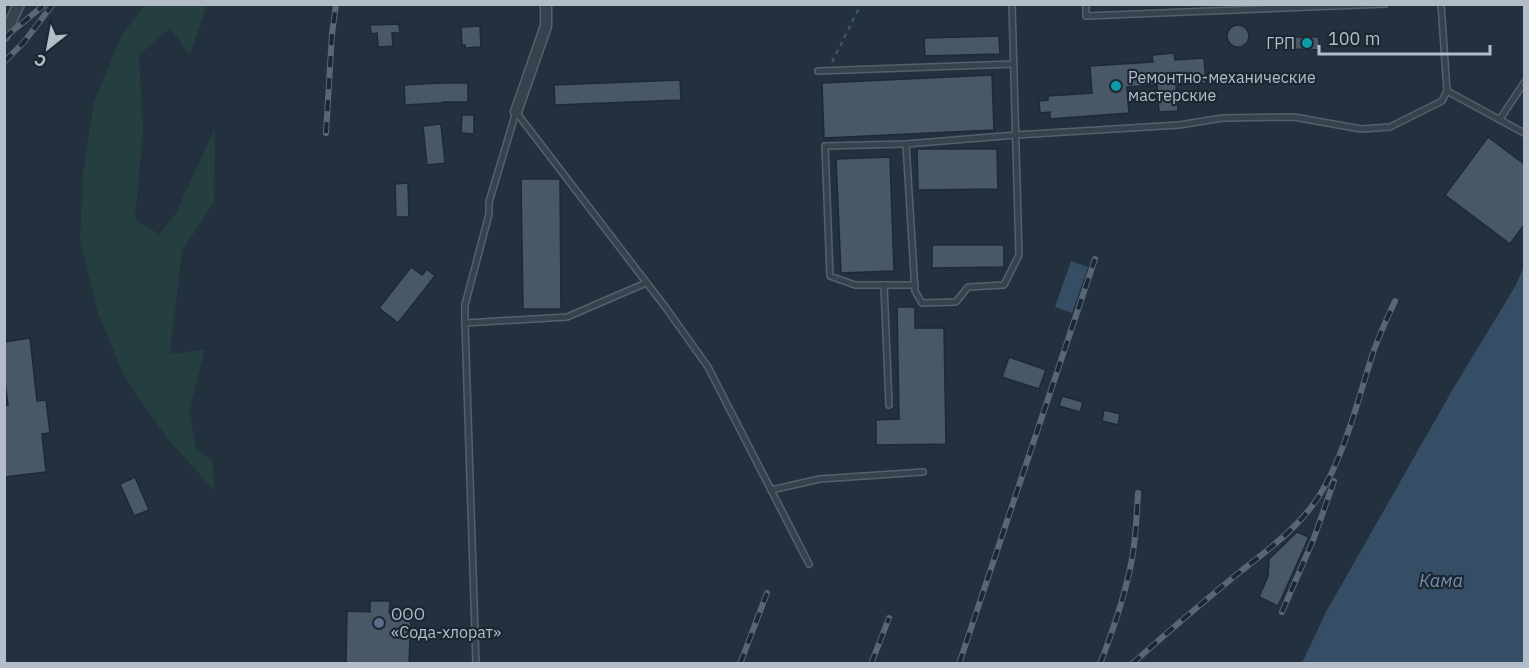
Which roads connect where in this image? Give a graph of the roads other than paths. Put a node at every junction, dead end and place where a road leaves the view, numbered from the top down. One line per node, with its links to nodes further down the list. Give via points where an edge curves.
1 (19, 4): 7 (street)
2 (546, 4): 13 (street, via 546,26)
3 (1012, 4): 9 (lane)
4 (1086, 4): 5 (lane, via 1086,16)
5 (1385, 4)
6 (1441, 4): 12 (lane)
7 (7, 25): 8 (street)
8 (4, 36)
9 (1014, 64): 10 (lane); 16 (lane)
10 (818, 71)
11 (1524, 83): 14 (lane)
12 (1447, 91): 14 (lane); 16 (lane, via 1442,101 1390,127 1361,129 1294,117 1223,118 1179,125)
13 (516, 112): 18 (lane); 21 (lane, via 489,202 465,305)
14 (1500, 119): 15 (lane)
15 (1524, 133)
16 (1016, 135): 17 (lane); 20 (lane, via 1019,255 1004,285 968,287 956,302 922,303)
17 (906, 144): 19 (lane, via 825,146 830,276 855,285); 20 (lane)
18 (646, 283): 21 (lane, via 567,317); 24 (lane, via 708,368)
19 (884, 285): 20 (lane); 22 (lane)
20 (915, 285)
21 (465, 323): 26 (lane)
22 (889, 405)
23 (923, 472): 24 (lane, via 820,478)
24 (771, 490): 25 (lane)
25 (809, 564)
26 (476, 663)

